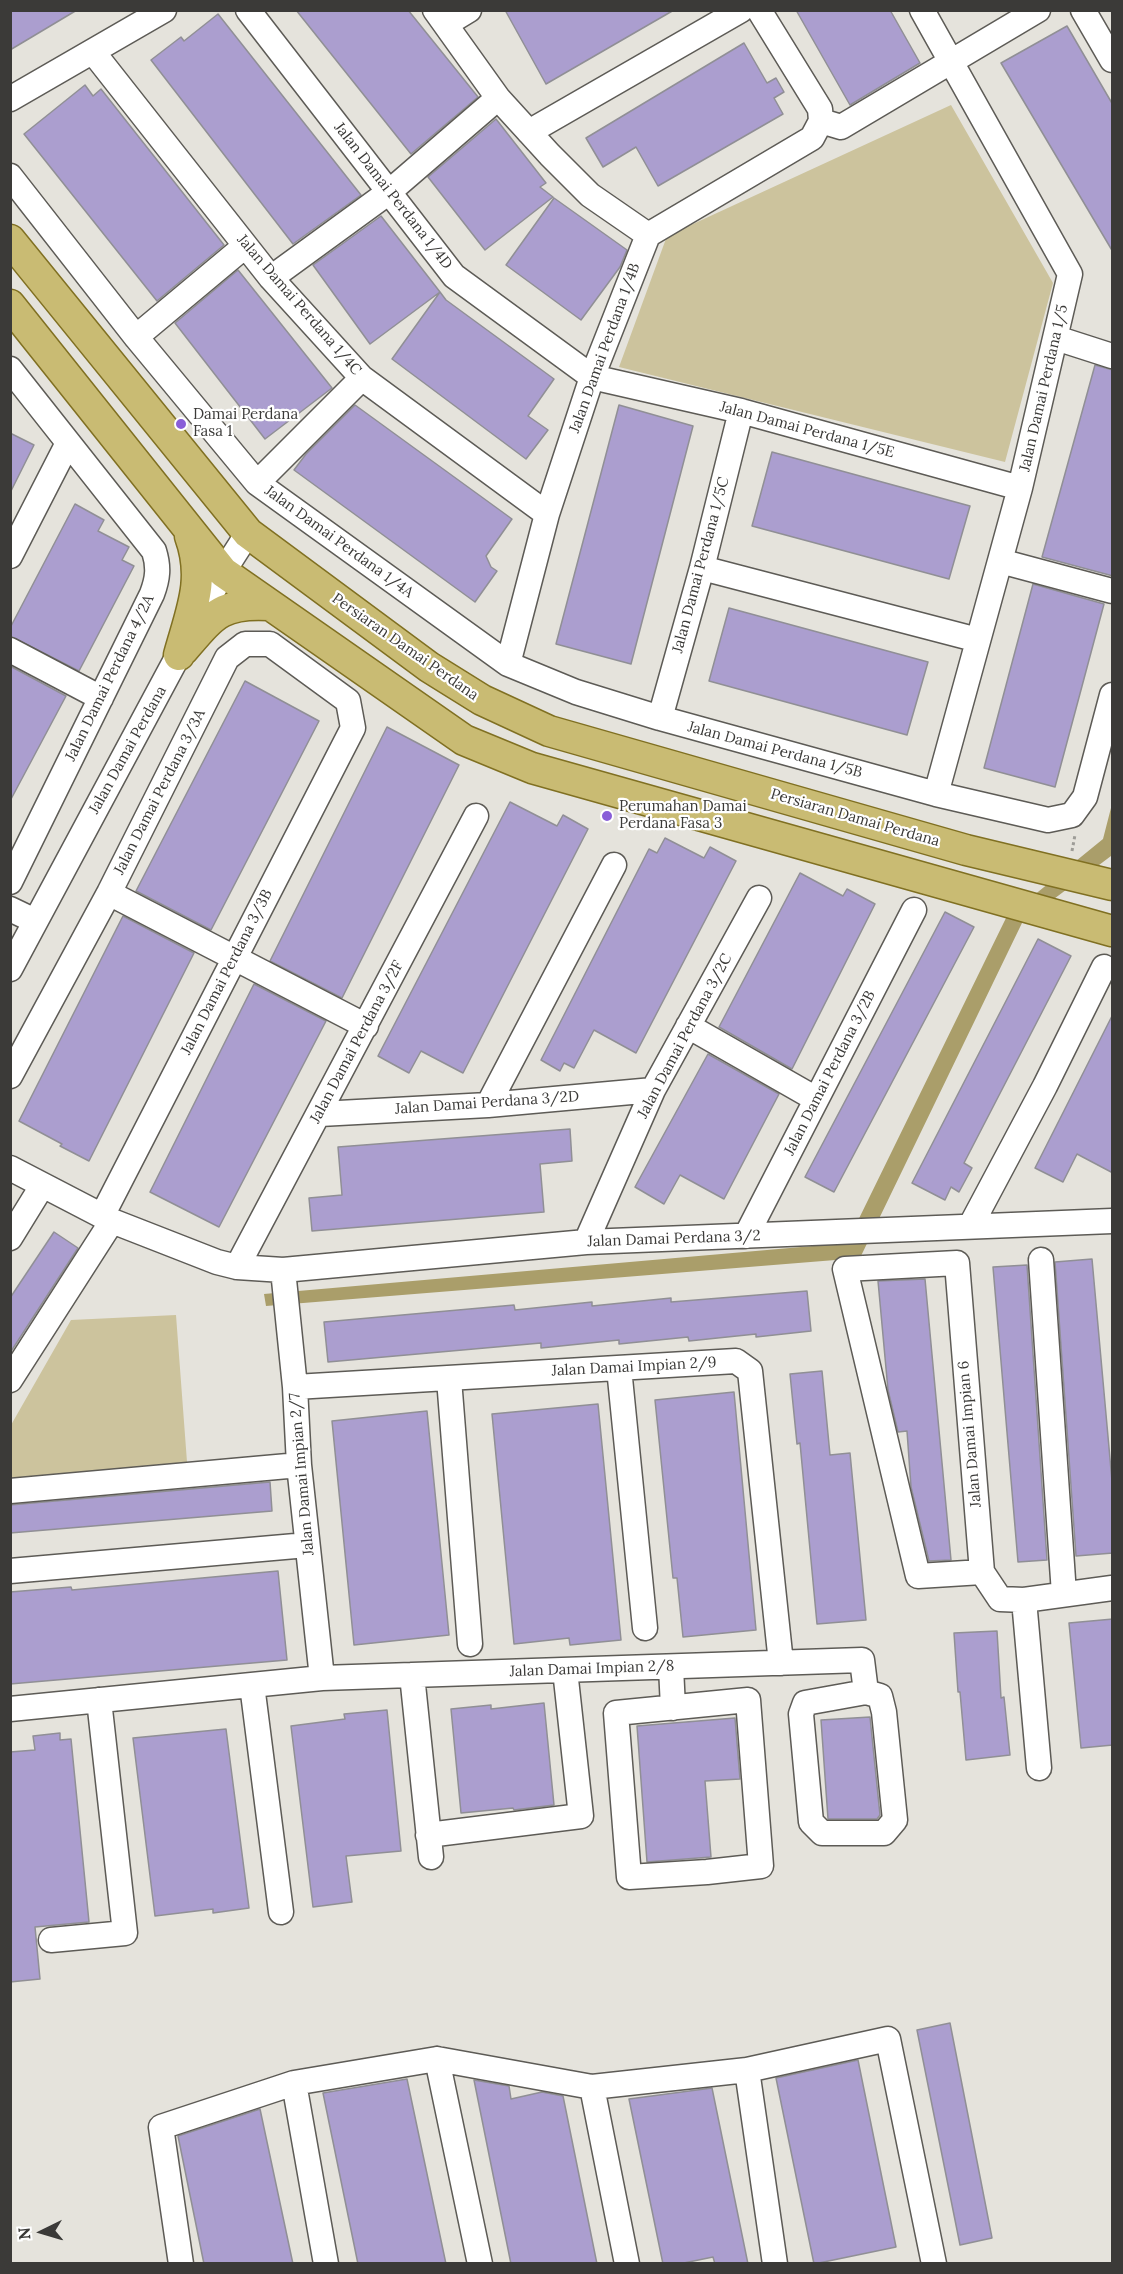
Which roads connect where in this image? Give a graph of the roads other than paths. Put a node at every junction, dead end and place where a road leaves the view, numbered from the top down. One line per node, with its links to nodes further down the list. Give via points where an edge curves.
1 (164, 10): 10 (street)
2 (248, 10): 18 (street, Jalan Damai Perdana 1/4D)
3 (469, 10): 9 (street)
4 (741, 10): 16 (street)
5 (759, 10): 15 (street, via 820,109)
6 (921, 10): 12 (street, Jalan Damai Perdana 1/5)
7 (1038, 10): 12 (street)
8 (1083, 10): 11 (street)
9 (441, 17): 13 (street)
10 (93, 52): 14 (street); 21 (street, Jalan Damai Perdana 1/4C)
11 (1113, 60)
12 (951, 62): 15 (street, via 841,128); 25 (street, Jalan Damai Perdana 1/5, via 1070,274)
13 (498, 98): 16 (street); 18 (street)
14 (10, 99)
15 (821, 121): 19 (street, via 812,138)
16 (529, 132): 19 (street, via 590,195)
17 (10, 176): 24 (street, Jalan Damai Perdana 1/4A)
18 (389, 192): 22 (street); 28 (street, Jalan Damai Perdana 1/4D, via 454,276)
19 (648, 235): 28 (street, Jalan Damai Perdana 1/4B)
20 (10, 240): 36 (main road, Persiaran Damai Perdana)
21 (245, 246): 22 (street, Jalan Damai Perdana 1/4C); 24 (street)
22 (271, 278): 29 (street, Jalan Damai Perdana 1/4C)
23 (10, 305): 35 (main road)
24 (136, 336): 32 (street, Jalan Damai Perdana 1/4A)
25 (1056, 338): 26 (street); 33 (street, Jalan Damai Perdana 1/5)
26 (1113, 356)
27 (10, 369): 31 (street, Jalan Damai Perdana 4/2A)
28 (592, 377): 30 (street, Jalan Damai Perdana 1/5E); 34 (street, Jalan Damai Perdana 1/4B)
29 (362, 378): 32 (street); 34 (street, Jalan Damai Perdana 1/4C)
30 (741, 411): 33 (street, Jalan Damai Perdana 1/5E); 39 (street, Jalan Damai Perdana 1/5C)
31 (68, 443): 37 (street); 48 (street, Jalan Damai Perdana 4/2A, via 154,550 158,564 152,594)
32 (257, 483): 46 (street, Jalan Damai Perdana 1/4A)
33 (1020, 488): 38 (street, Jalan Damai Perdana 1/5)
34 (548, 514): 46 (street, Jalan Damai Perdana 1/4B)
35 (185, 524): 40 (main road); 45 (main road, via 198,565 198,584)
36 (248, 533): 40 (street, Jalan Damai Perdana); 54 (main road, Persiaran Damai Perdana, via 429,667 482,700 549,731 966,850)
37 (10, 556)
38 (1000, 561): 41 (street); 43 (street, Jalan Damai Perdana 1/5)
39 (702, 568): 43 (street); 49 (street, Jalan Damai Perdana 1/5C)
40 (223, 572): 42 (main road); 45 (street, Jalan Damai Perdana)
41 (1113, 591)
42 (270, 605): 45 (main road, via 246,604 216,614); 61 (main road, via 464,740 532,768)
43 (978, 640): 51 (street, Jalan Damai Perdana 1/5)
44 (10, 650): 48 (street)
45 (179, 655): 60 (street, Jalan Damai Perdana)
46 (508, 664): 49 (street, Jalan Damai Perdana 1/5B, via 576,692)
47 (1113, 695): 51 (street, Jalan Damai Perdana 1/5B, via 1085,797 1072,815 1048,820)
48 (100, 698): 55 (street, Jalan Damai Perdana 4/2A)
49 (660, 718): 51 (street, Jalan Damai Perdana 1/5B)
50 (353, 728): 56 (street, Jalan Damai Perdana 3/3A, via 348,701 270,644 245,644 227,658); 62 (street, Jalan Damai Perdana 3/3B)
51 (936, 794)
52 (476, 816): 65 (street, Jalan Damai Perdana 3/2F)
53 (614, 864): 70 (street)
54 (1095, 876)
55 (10, 882)
56 (109, 893): 62 (street); 67 (street, Jalan Damai Perdana 3/3A)
57 (759, 898): 66 (street, Jalan Damai Perdana 3/2C)
58 (10, 909): 60 (street)
59 (914, 910): 69 (street, Jalan Damai Perdana 3/2B)
60 (34, 921): 64 (street, Jalan Damai Perdana)
61 (1113, 931)
62 (234, 958): 65 (street); 74 (street, Jalan Damai Perdana 3/3B)
63 (1104, 967): 76 (street)
64 (10, 969)
65 (366, 1026): 71 (street, Jalan Damai Perdana 3/2F)
66 (688, 1026): 68 (street, Jalan Damai Perdana 3/2C); 69 (street)
67 (10, 1076)
68 (653, 1090): 70 (street, Jalan Damai Perdana 3/2D); 79 (street, Jalan Damai Perdana 3/2C)
69 (816, 1099): 77 (street, Jalan Damai Perdana 3/2B)
70 (488, 1106): 71 (street, Jalan Damai Perdana 3/2D)
71 (320, 1114): 81 (street, Jalan Damai Perdana 3/2F)
72 (10, 1168): 73 (street, Jalan Damai Perdana 3/2)
73 (42, 1186): 74 (street, Jalan Damai Perdana 3/2); 78 (street)
74 (107, 1218): 81 (street, Jalan Damai Perdana 3/2); 85 (street, Jalan Damai Perdana 3/3B)
75 (1113, 1221): 76 (street, Jalan Damai Perdana 3/2)
76 (971, 1225): 77 (street, Jalan Damai Perdana 3/2)
77 (746, 1236): 79 (street, Jalan Damai Perdana 3/2)
78 (10, 1238)
79 (586, 1242): 82 (street, Jalan Damai Perdana 3/2)
80 (1041, 1260): 93 (street)
81 (237, 1267): 82 (street, Jalan Damai Perdana 3/2)
82 (284, 1290): 86 (street, Jalan Damai Impian 2/7)
83 (619, 1368): 84 (street, Jalan Damai Impian 2/9); 95 (street); 97 (street, Jalan Damai Impian 2/9, via 736,1361 750,1371)
84 (449, 1379): 86 (street, Jalan Damai Impian 2/9); 96 (street)
85 (10, 1380)
86 (295, 1387): 87 (street, Jalan Damai Impian 2/7)
87 (299, 1465): 88 (street); 89 (street, Jalan Damai Impian 2/7)
88 (10, 1491)
89 (307, 1545): 90 (street); 101 (street, Jalan Damai Impian 2/7)
90 (10, 1571)
91 (982, 1572): 91 (street, Jalan Damai Impian 6, via 957,1263 845,1269 918,1576); 94 (street, Jalan Damai Impian 6)
92 (1113, 1588): 93 (street)
93 (1064, 1594): 94 (street)
94 (1012, 1600): 107 (street)
95 (645, 1628)
96 (470, 1644)
97 (781, 1663): 98 (street, Jalan Damai Impian 2/8); 103 (street, Jalan Damai Impian 2/8, via 862,1660)
98 (671, 1666): 99 (street, Jalan Damai Impian 2/8); 105 (street)
99 (565, 1670): 100 (street, Jalan Damai Impian 2/8); 100 (street, via 581,1816 429,1846)
100 (412, 1675): 101 (street, Jalan Damai Impian 2/8)
101 (322, 1678): 102 (street, Jalan Damai Impian 2/8)
102 (252, 1685): 104 (street, Jalan Damai Impian 2/8); 108 (street)
103 (866, 1692): 103 (street, via 880,1696 884,1712 895,1820 884,1833 822,1833 811,1822 801,1714 805,1703)
104 (99, 1700): 106 (street, Jalan Damai Impian 2/8); 109 (street, via 125,1933)
105 (673, 1708): 105 (street, via 748,1700 760,1866 629,1877 616,1713)
106 (10, 1709)
107 (1039, 1768)
108 (281, 1912)
109 (51, 1940)
110 (437, 2059): 112 (street); 113 (street); 116 (street)
111 (747, 2070): 113 (street); 118 (street); 119 (street, via 888,2039)
112 (294, 2083): 114 (street, via 161,2127); 115 (street)
113 (592, 2087): 117 (street)
114 (181, 2264)
115 (326, 2264)
116 (480, 2264)
117 (627, 2264)
118 (775, 2264)
119 (934, 2264)

